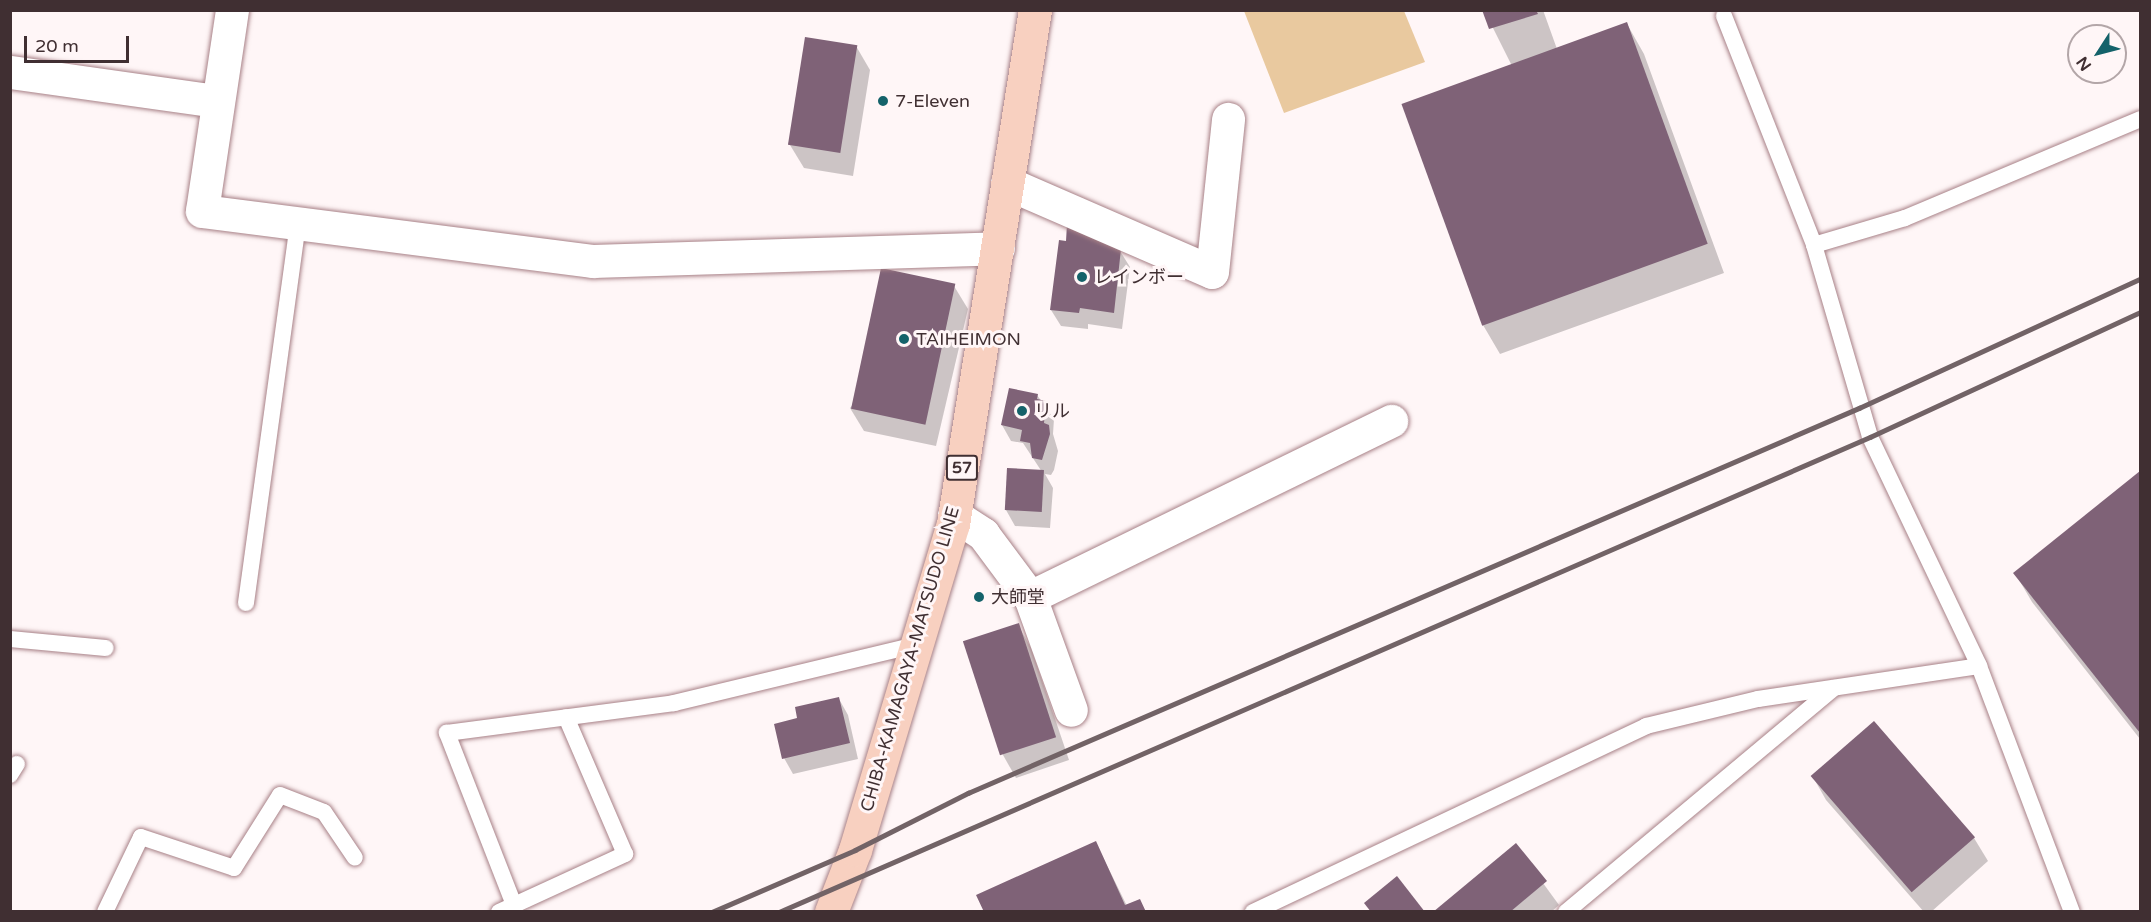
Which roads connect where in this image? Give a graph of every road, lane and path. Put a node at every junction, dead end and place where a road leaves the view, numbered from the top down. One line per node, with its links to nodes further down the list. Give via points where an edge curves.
1 (231, 10): 5 (street)
2 (1035, 10): 8 (main road, CHIBA-KAMAGAYA-MATSUDO LINE / 57)
3 (1724, 16): 10 (lane)
4 (10, 72): 5 (street)
5 (216, 101): 9 (street, via 202,211)
6 (2140, 118): 10 (lane, via 1905,218)
7 (1228, 119): 8 (street, via 1212,272)
8 (1007, 183): 11 (main road, CHIBA-KAMAGAYA-MATSUDO LINE / 57)
9 (297, 223): 11 (street, via 593,261); 15 (lane)
10 (1814, 245): 19 (lane, via 1870,437)
11 (998, 248): 13 (main road, CHIBA-KAMAGAYA-MATSUDO LINE / 57)
12 (1391, 422): 14 (street)
13 (954, 515): 14 (street, via 983,534); 17 (main road, CHIBA-KAMAGAYA-MATSUDO LINE / 57)
14 (1030, 597): 21 (street)
15 (246, 603)
16 (10, 639): 18 (lane)
17 (916, 645): 22 (lane, via 674,703); 27 (main road, CHIBA-KAMAGAYA-MATSUDO LINE / 57, via 855,850)
18 (106, 648)
19 (1979, 666): 20 (lane); 25 (lane)
20 (1834, 688): 28 (lane, via 1758,699 1646,726); 29 (lane)
21 (1071, 710)
22 (566, 717): 24 (lane, via 625,854); 24 (lane, via 447,733)
23 (355, 858): 26 (lane, via 324,812 280,795 234,868 141,837)
24 (506, 908)
25 (2069, 910)
26 (105, 912)
27 (831, 912)
28 (1253, 912)
29 (1566, 912)

